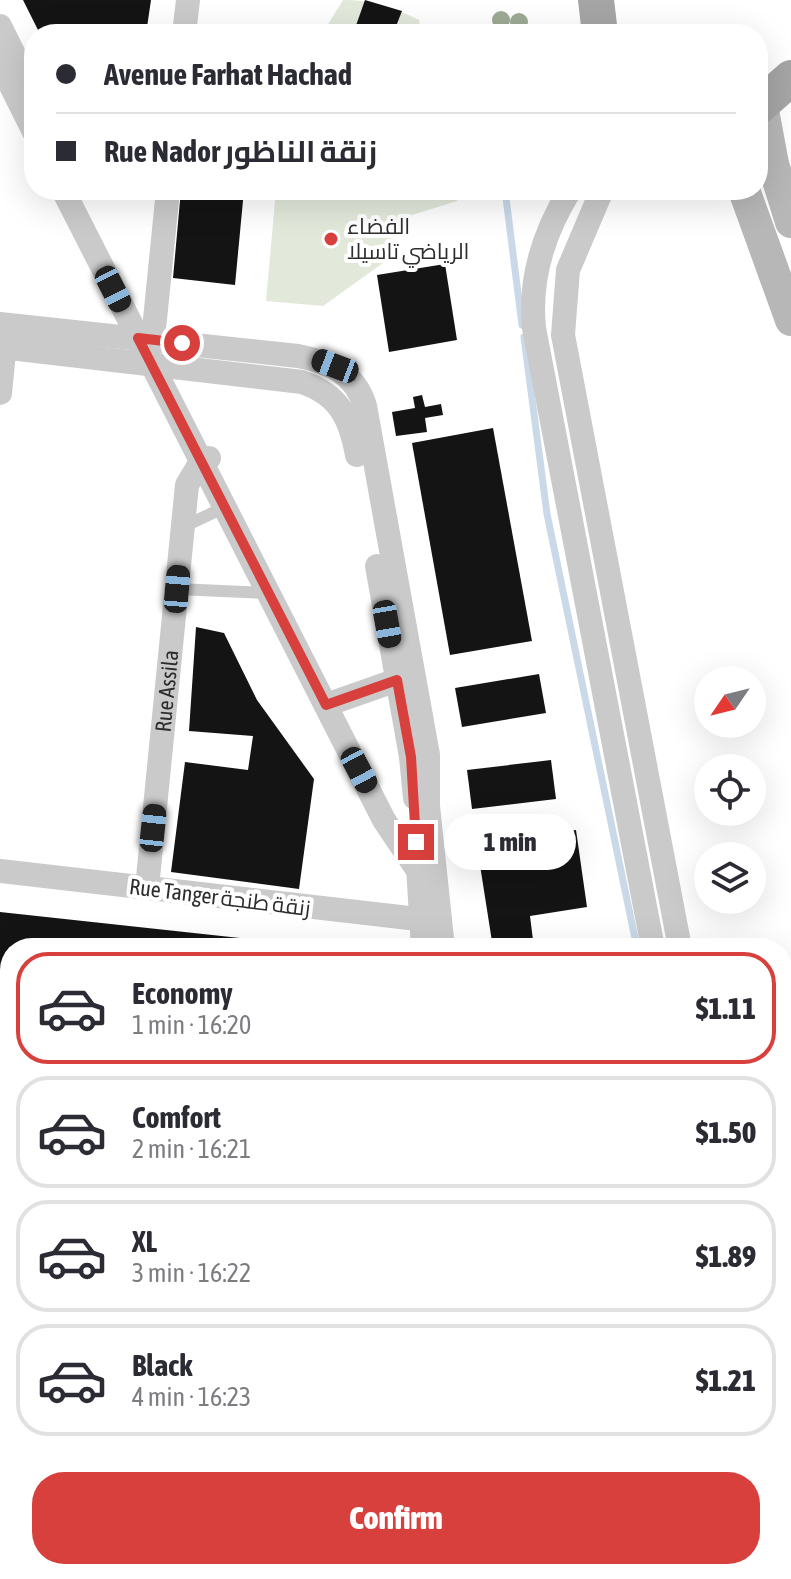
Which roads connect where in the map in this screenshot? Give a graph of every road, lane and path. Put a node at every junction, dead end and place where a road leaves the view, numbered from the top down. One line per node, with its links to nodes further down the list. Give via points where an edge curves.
1 (188, 0): 2 (street)
2 (185, 24)
3 (0, 26): 5 (street)
4 (0, 64): 8 (street)
5 (24, 74)
6 (791, 78): 7 (main road)
7 (768, 99)
8 (24, 112)
9 (768, 142): 16 (street)
10 (69, 200): 19 (street)
11 (85, 200): 19 (street)
12 (167, 200): 19 (street)
13 (564, 200): 36 (street, via 540,257 534,328)
14 (598, 200): 37 (street, via 568,270 563,335)
15 (748, 200): 17 (street)
16 (791, 222)
17 (791, 320)
18 (3, 336): 19 (street); 20 (street); 21 (street)
19 (146, 339): 20 (street); 30 (street, via 298,356 344,372 357,388 365,406 428,755)
20 (158, 365): 22 (street); 27 (street, via 302,382 338,402 352,427)
21 (0, 393)
22 (206, 460): 23 (street); 24 (street, Rue Assila, via 187,485)
23 (230, 505): 24 (lane); 26 (street); 28 (street)
24 (183, 527): 25 (street, Rue Assila)
25 (177, 589): 26 (lane); 32 (street, Rue Assila)
26 (267, 593): 28 (street)
27 (397, 680): 28 (street); 29 (street, via 411,757)
28 (332, 703): 29 (street); 30 (street, via 384,820)
29 (416, 842): 30 (street)
30 (426, 866): 33 (street); 33 (street, via 437,894)
31 (0, 871): 32 (street, Rue Tanger زنقة طنجة)
32 (147, 888): 33 (street, Rue Tanger زنقة طنجة)
33 (430, 921): 34 (street); 35 (street)
34 (426, 938)
35 (438, 938)
36 (651, 938)
37 (678, 938)

